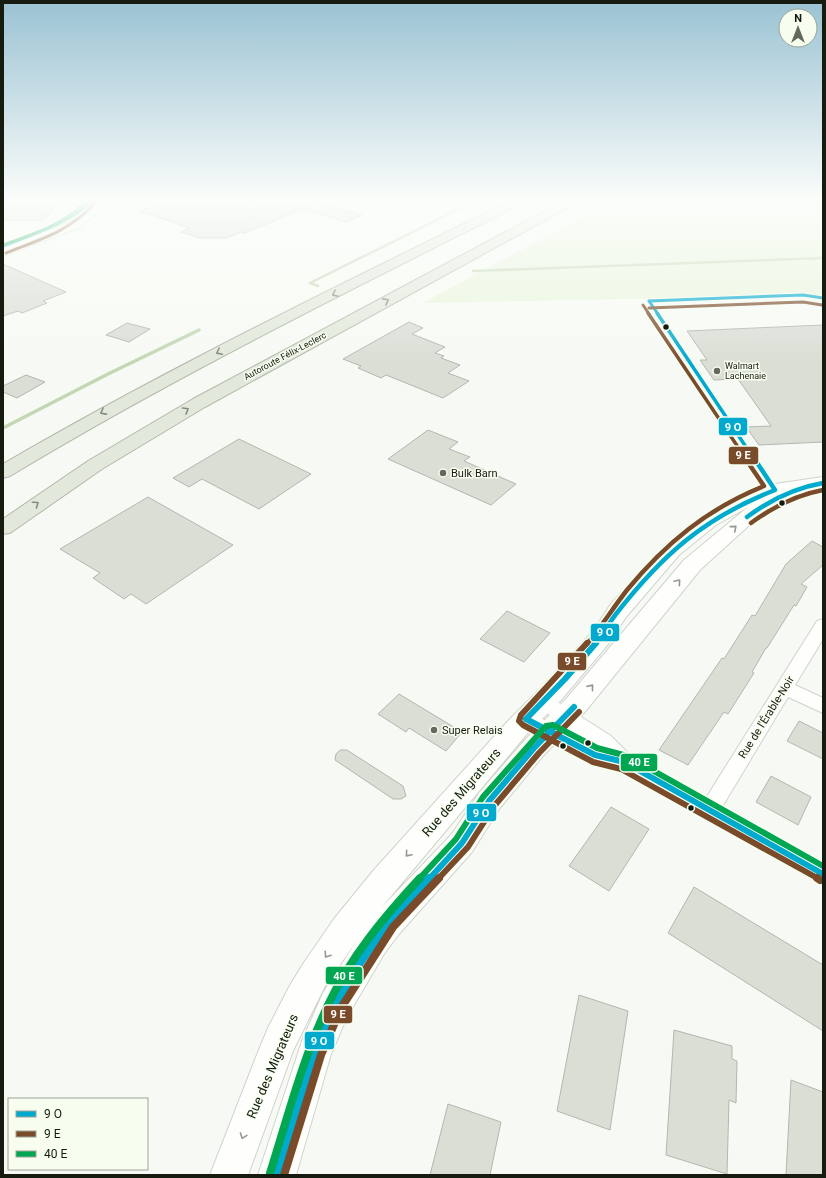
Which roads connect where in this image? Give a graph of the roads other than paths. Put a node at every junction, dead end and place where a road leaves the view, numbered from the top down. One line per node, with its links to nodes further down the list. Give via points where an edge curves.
1 (414, 254): 3 (highway, one-way to 3, via 159,382)
2 (474, 254): 5 (highway, Autoroute Félix-Leclerc, one-way to 2, via 95,465 182,412)
3 (3, 472)
4 (816, 484): 9 (street, Rue des Migrateurs, via 775,490 742,502 720,514 681,542 618,611)
5 (3, 528)
6 (823, 625): 7 (street, Rue de l'Érable-Noir)
7 (784, 688): 8 (street); 10 (street, Rue de l'Érable-Noir)
8 (823, 706)
9 (546, 717): 10 (street, via 595,755 624,762); 12 (street, Rue des Migrateurs, one-way to 12, via 384,881 345,930 314,975 280,1040); 13 (street, Rue des Migrateurs, via 462,843 388,923 360,963 335,1006 314,1052)
10 (709, 810): 11 (street)
11 (823, 874)
12 (229, 1175)
13 (277, 1175)

